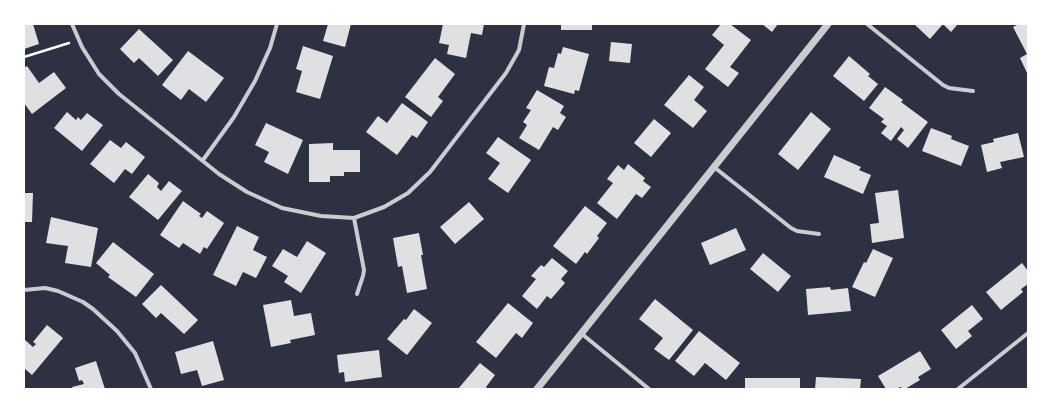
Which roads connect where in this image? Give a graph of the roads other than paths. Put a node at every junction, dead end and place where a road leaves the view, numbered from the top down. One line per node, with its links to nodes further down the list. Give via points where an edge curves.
1 (72, 24): 7 (street, via 99,74 119,94)
2 (277, 24): 7 (street, via 270,48 254,81 234,117)
3 (524, 24): 9 (street, via 519,50 506,73 430,172 402,196 384,207)
4 (828, 24): 8 (street)
5 (867, 24): 6 (street, via 943,85)
6 (973, 91)
7 (203, 160): 9 (street, via 247,192 282,208 321,216)
8 (714, 167): 10 (street, via 797,232); 14 (street)
9 (354, 218): 12 (street, via 364,270)
10 (820, 234)
11 (24, 290): 15 (street, via 45,288 58,291 93,309 118,331 135,353)
12 (357, 294)
13 (1028, 333): 18 (street)
14 (582, 334): 16 (street); 17 (street)
15 (151, 389)
16 (537, 389)
17 (649, 389)
18 (958, 389)

